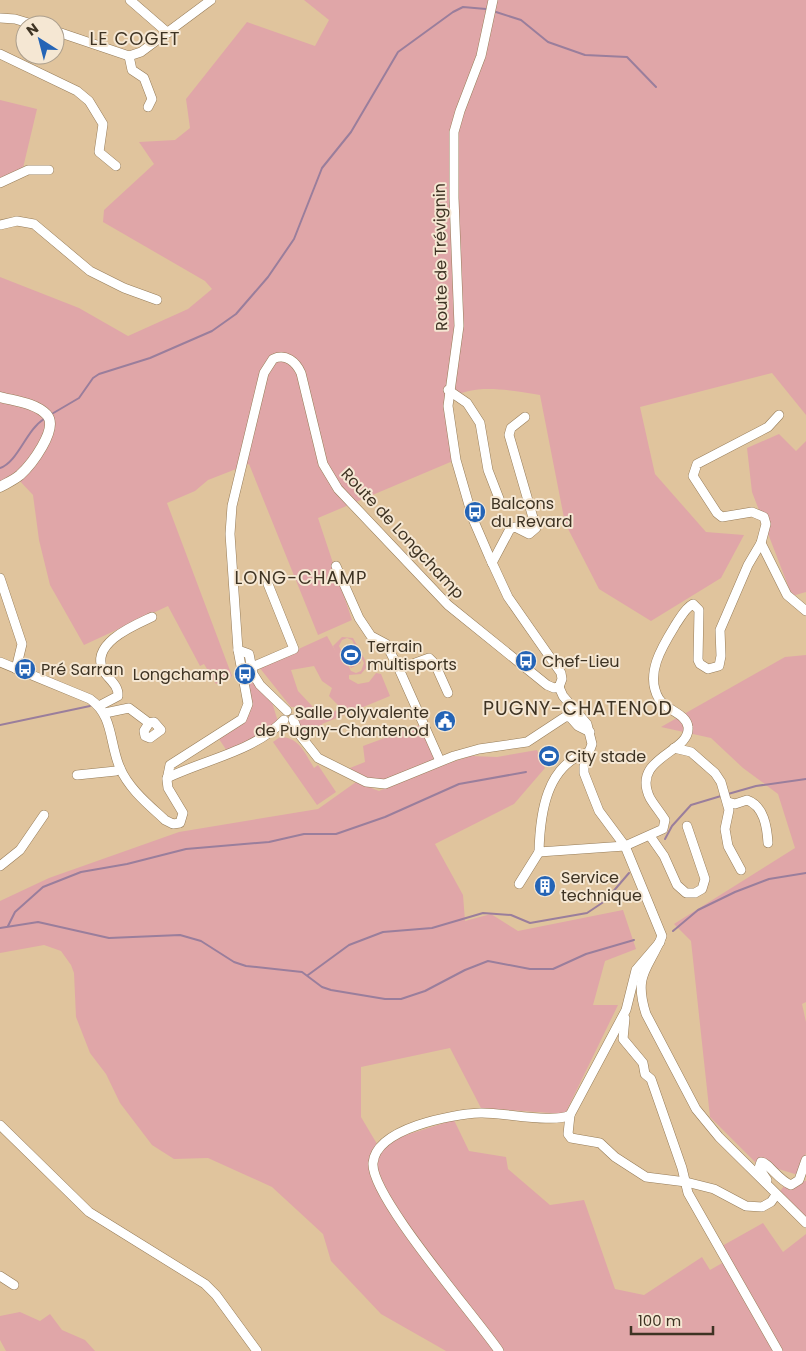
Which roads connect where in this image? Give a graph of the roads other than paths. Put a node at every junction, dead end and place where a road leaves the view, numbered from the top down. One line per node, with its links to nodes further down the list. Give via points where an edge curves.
1 (130, 0): 8 (street)
2 (194, 0): 5 (street)
3 (210, 0): 5 (street)
4 (493, 0): 18 (street, Route de Trévignin, via 481,56 454,132 459,326)
5 (200, 8): 8 (street)
6 (0, 18): 7 (street)
7 (15, 19)
8 (168, 33): 11 (street, via 141,52)
9 (65, 34): 11 (street)
10 (0, 54): 13 (street, via 89,101 104,124 99,152)
11 (129, 56): 12 (street, via 132,70 144,78 152,99)
12 (148, 107)
13 (116, 166)
14 (49, 170): 15 (street, via 28,170)
15 (0, 183)
16 (0, 224): 17 (street, via 18,221 34,224 90,271)
17 (158, 300)
18 (448, 390): 23 (street, via 467,403 480,423 488,470); 25 (street, Route de Trévignin, via 456,460 473,519)
19 (0, 397): 22 (main road, via 32,406 42,412 50,423 45,440 27,467)
20 (779, 414): 24 (street, via 768,427 696,464 693,476 722,517 752,512 762,516 766,524)
21 (525, 417): 25 (street, via 511,428 509,435 536,528 529,534 515,527 510,529)
22 (0, 487)
23 (500, 501)
24 (761, 543): 29 (street, via 788,595); 42 (street, via 720,630 719,666 708,669 698,660 699,613 696,604 688,608 659,654 654,675 658,696 667,708 683,718 688,727 688,732)
25 (492, 563): 36 (street, Route de Trévignin, via 518,612 557,667 562,679)
26 (336, 566): 35 (street, via 359,618 371,636 386,644)
27 (0, 578): 34 (street, via 22,644)
28 (268, 584): 33 (street, via 294,649)
29 (806, 611)
30 (152, 617): 38 (street, via 120,632 105,648 102,668 118,696)
31 (239, 653): 33 (street, via 249,654); 36 (street, Route de Longchamp, via 230,534 232,506 264,372 273,358 282,356 294,363 301,373 323,464 338,489 448,605 547,685); 47 (street, Route de Longchamp, via 248,704 245,715 174,762)
32 (0, 662): 34 (street)
33 (251, 664): 39 (street, via 260,685)
34 (16, 669): 38 (street, via 90,699)
35 (399, 669): 37 (street, via 429,658); 44 (street)
36 (559, 687): 41 (street)
37 (448, 693)
38 (102, 709): 40 (street, via 129,708); 45 (street)
39 (287, 718): 44 (street, via 318,758 372,784 386,784); 47 (street, via 266,736)
40 (149, 723)
41 (590, 732): 43 (street, via 592,744); 44 (street, via 568,716 527,742 480,749)
42 (674, 748): 48 (street, via 691,752 715,773); 51 (street, via 649,770 649,796 666,822 663,829)
43 (589, 752): 53 (street, via 584,773 599,811); 54 (street, via 560,771 548,788)
44 (440, 761)
45 (120, 768): 46 (street); 47 (street, via 134,790 166,820 176,824 182,820 183,813 168,788)
46 (77, 775)
47 (168, 778)
48 (726, 796): 52 (street, via 735,804 747,800 758,806); 56 (street, via 726,837 730,853)
49 (44, 815): 55 (street, via 20,850)
50 (687, 826): 51 (street, via 705,879 702,889 695,893 686,893 677,885 664,856)
51 (650, 836): 53 (street)
52 (768, 843)
53 (624, 846): 54 (street); 58 (street, via 662,936)
54 (539, 852): 57 (street)
55 (0, 866)
56 (741, 870)
57 (519, 884)
58 (660, 942): 59 (street, via 636,970); 64 (street, via 641,980 641,998 646,1014 696,1110)
59 (626, 1010): 60 (street); 63 (street, via 623,1040 643,1063 645,1074 651,1080)
60 (570, 1115): 63 (street, via 568,1134 573,1140 600,1143 646,1177); 70 (street, via 544,1118 480,1113 445,1117 403,1131 384,1144 374,1157 376,1178 388,1202)
61 (0, 1125): 69 (street, via 90,1212 205,1284)
62 (806, 1160): 64 (street, via 799,1180 794,1184 778,1178 762,1162 759,1168)
63 (686, 1182): 65 (street, via 714,1189 752,1208 767,1204); 71 (street, via 688,1193)
64 (768, 1188): 65 (street)
65 (776, 1195): 66 (street)
66 (806, 1223)
67 (0, 1276): 68 (street)
68 (14, 1285)
69 (257, 1351)
70 (499, 1351)
71 (778, 1351)

